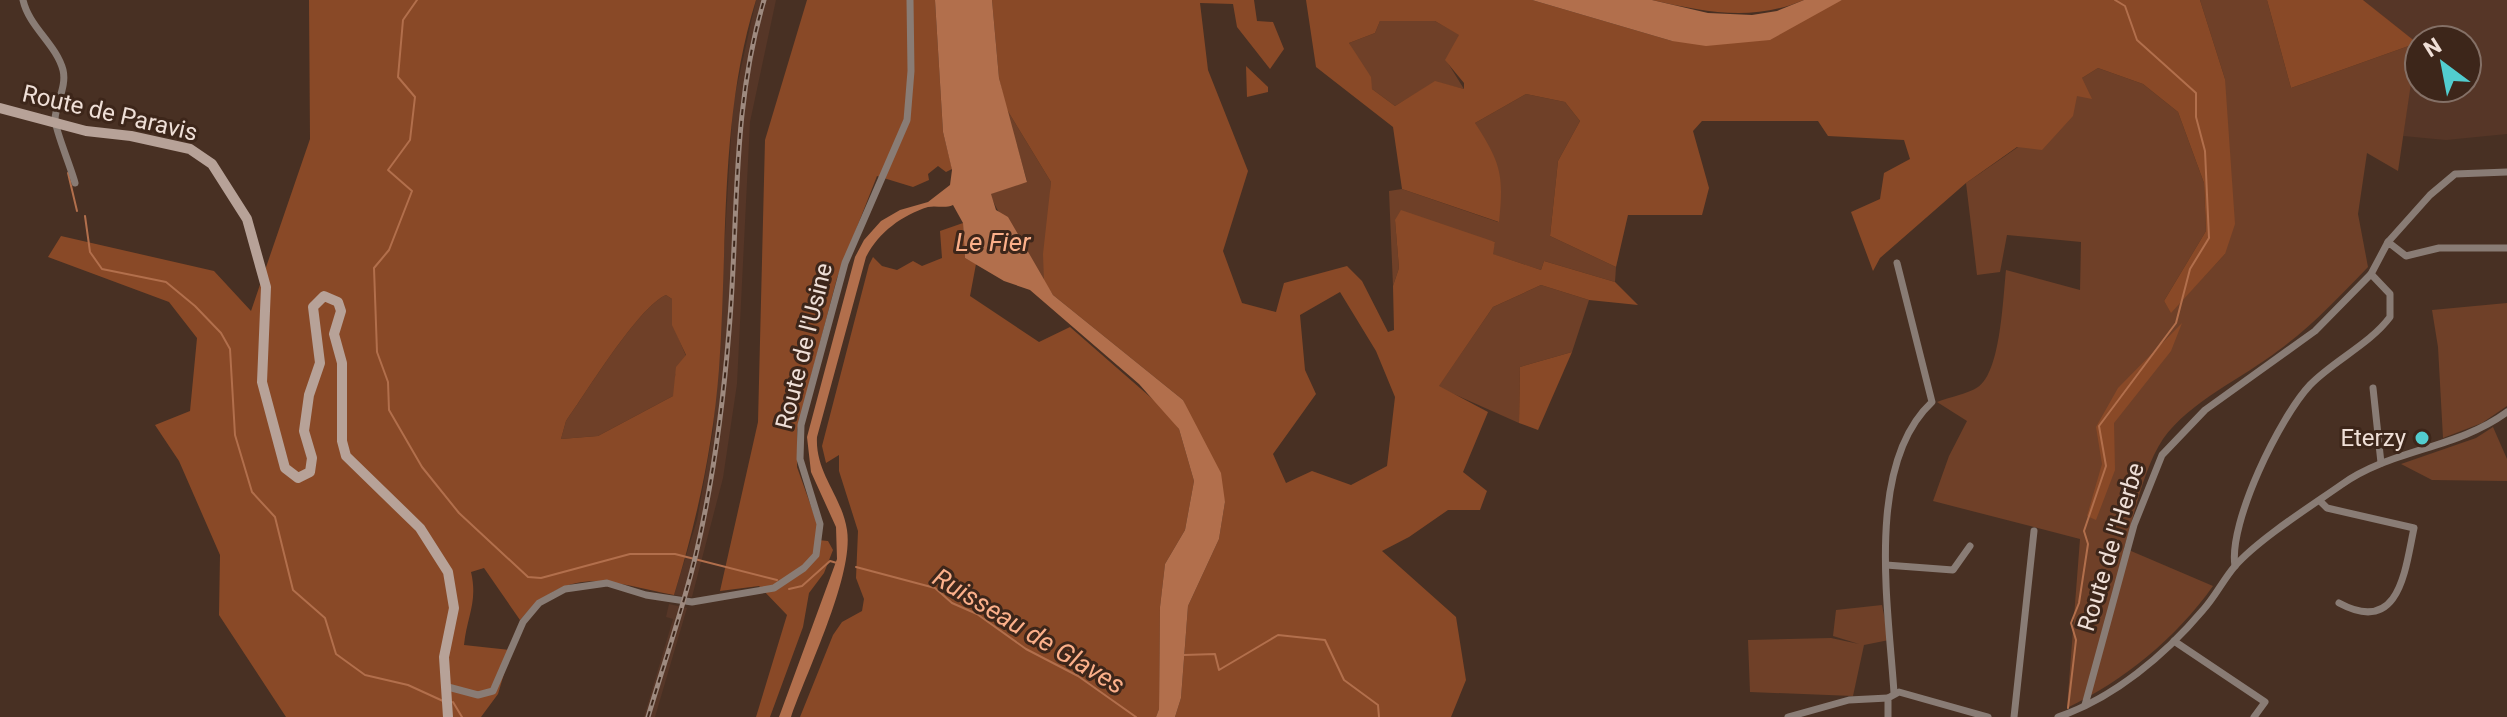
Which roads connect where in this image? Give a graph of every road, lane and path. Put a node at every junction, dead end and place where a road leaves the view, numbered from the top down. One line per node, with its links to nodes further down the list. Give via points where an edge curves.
1 (23, 0): 4 (street, via 63,71)
2 (910, 0): 22 (street, Route de l'Usine, via 907,120 845,263 801,425 800,459 820,524 814,559 774,588 692,602 607,583 572,587 539,603 523,622 493,691 478,695)
3 (0, 108): 4 (street, Route de Paravis)
4 (54, 122): 6 (street); 22 (street, Route de Paravis, via 190,149 208,159 252,231 267,293 263,392 285,468 298,478 312,465 304,431 320,363 313,307 321,297 330,296 340,308 334,334 342,363 346,456 420,528 450,578 454,614 444,657)
5 (2507, 172): 8 (street, Route de l'Herbe, via 2455,174)
6 (75, 183)
7 (2388, 225): 8 (street)
8 (2390, 239): 9 (street, via 2406,256 2439,248); 11 (street, Route de l'Herbe)
9 (2507, 248)
10 (1897, 263): 18 (street, via 1932,402 1902,452 1891,498)
11 (2371, 274): 19 (street, via 2390,294 2390,317 2307,388 2247,496 2233,552); 24 (street, Route de l'Herbe, via 2315,331 2205,410 2162,455 2134,525)
12 (2373, 388): 14 (street)
13 (2507, 412): 14 (street, via 2469,435)
14 (2381, 463): 15 (street)
15 (2320, 501): 19 (street); 20 (street, via 2327,508 2414,528 2402,586 2392,602 2367,612)
16 (2034, 531): 29 (street)
17 (1970, 546): 18 (street, via 1953,570)
18 (1886, 565): 23 (street)
19 (2235, 566): 21 (street)
20 (2339, 603)
21 (2174, 641): 24 (street, via 2109,693); 31 (street, via 2265,702)
22 (448, 687): 25 (street)
23 (1891, 696): 26 (street, via 1849,700); 27 (street); 28 (street, via 1906,692)
24 (2085, 705): 30 (street)
25 (448, 717)
26 (1788, 717)
27 (1888, 717)
28 (1988, 717)
29 (2014, 717)
30 (2058, 717)
31 (2254, 717)

